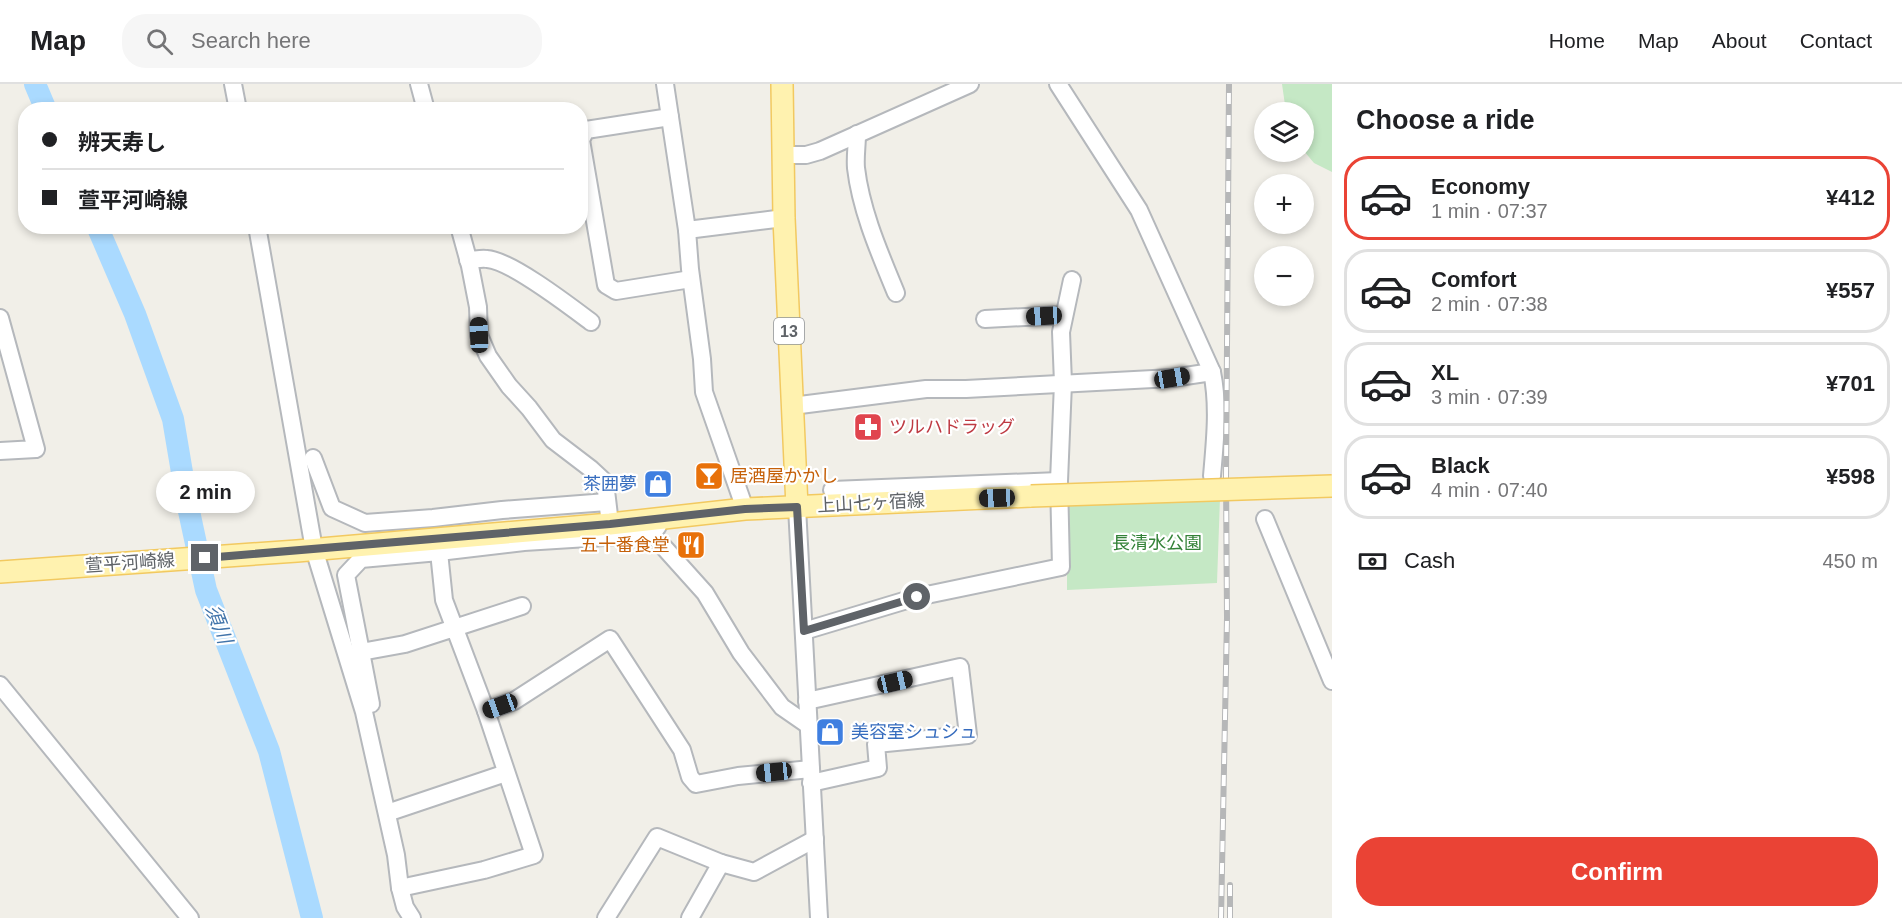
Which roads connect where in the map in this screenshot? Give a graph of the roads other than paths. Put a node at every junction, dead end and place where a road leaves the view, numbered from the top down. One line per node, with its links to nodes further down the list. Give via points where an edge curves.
1 (233, 84): 7 (street)
2 (419, 84): 8 (street)
3 (664, 84): 9 (street)
4 (782, 84): 12 (main road, 上山七ヶ宿線 / 13)
5 (970, 84): 11 (street)
6 (1058, 84): 26 (street, via 1139,210)
7 (236, 102)
8 (424, 102)
9 (670, 117): 10 (street); 15 (street)
10 (588, 130)
11 (857, 134): 12 (street, via 820,151); 21 (street, via 856,166 861,191)
12 (784, 155): 14 (main road, 上山七ヶ宿線 / 13)
13 (588, 181): 19 (street, via 606,285 616,291)
14 (784, 218): 15 (street); 28 (main road, 上山七ヶ宿線 / 13)
15 (687, 230): 19 (street)
16 (258, 234): 41 (street)
17 (461, 234): 18 (street)
18 (468, 260): 25 (street, via 488,258 501,262); 35 (street, via 479,335 488,356 553,440 605,482)
19 (692, 279): 37 (street, via 704,392)
20 (1072, 280): 22 (street)
21 (896, 293)
22 (1063, 315): 24 (street); 27 (street)
23 (0, 318): 29 (street, via 36,449)
24 (985, 319)
25 (591, 322)
26 (1212, 372): 27 (street, via 1172,378); 31 (street, via 1216,426)
27 (1064, 383): 28 (street, via 926,389); 32 (street)
28 (792, 406): 36 (main road, 上山七ヶ宿線 / 13)
29 (0, 451)
30 (313, 458): 35 (street, via 332,508 365,523)
31 (1212, 476)
32 (1059, 481): 34 (street); 46 (street, via 1061,567 917,597)
33 (1332, 486): 36 (main road, 上山七ヶ宿線, bridge)
34 (832, 490)
35 (608, 502): 39 (street)
36 (797, 507): 37 (main road, 萱平河崎線); 46 (street)
37 (745, 509): 40 (main road, 萱平河崎線)
38 (1265, 519): 48 (street)
39 (610, 524): 40 (main road, 萱平河崎線); 41 (main road, 萱平河崎線)
40 (657, 526): 42 (street); 52 (street, via 705,593 741,653 782,707)
41 (306, 550): 43 (main road, 萱平河崎線); 53 (street, via 364,712)
42 (438, 552): 45 (street, via 444,600); 47 (street, via 361,560 346,576)
43 (0, 572)
44 (522, 606): 45 (street)
45 (454, 630): 47 (street); 51 (street)
46 (804, 631): 50 (street)
47 (362, 652): 53 (street, via 377,734)
48 (1332, 681)
49 (0, 685): 60 (street)
50 (807, 701): 52 (street); 55 (street, via 960,667 968,735 876,744 878,768)
51 (486, 711): 54 (street); 55 (street, via 514,701 610,639 682,750 696,784 738,776)
52 (808, 725): 55 (street)
53 (376, 761): 56 (street)
54 (506, 773): 56 (street); 59 (street, via 534,855)
55 (811, 776): 57 (street)
56 (387, 813): 59 (street)
57 (815, 839): 58 (street, via 754,872); 64 (street)
58 (721, 863): 62 (street, via 657,837); 63 (street)
59 (400, 888): 61 (street)
60 (190, 918)
61 (412, 918)
62 (606, 918)
63 (690, 918)
64 (819, 918)

